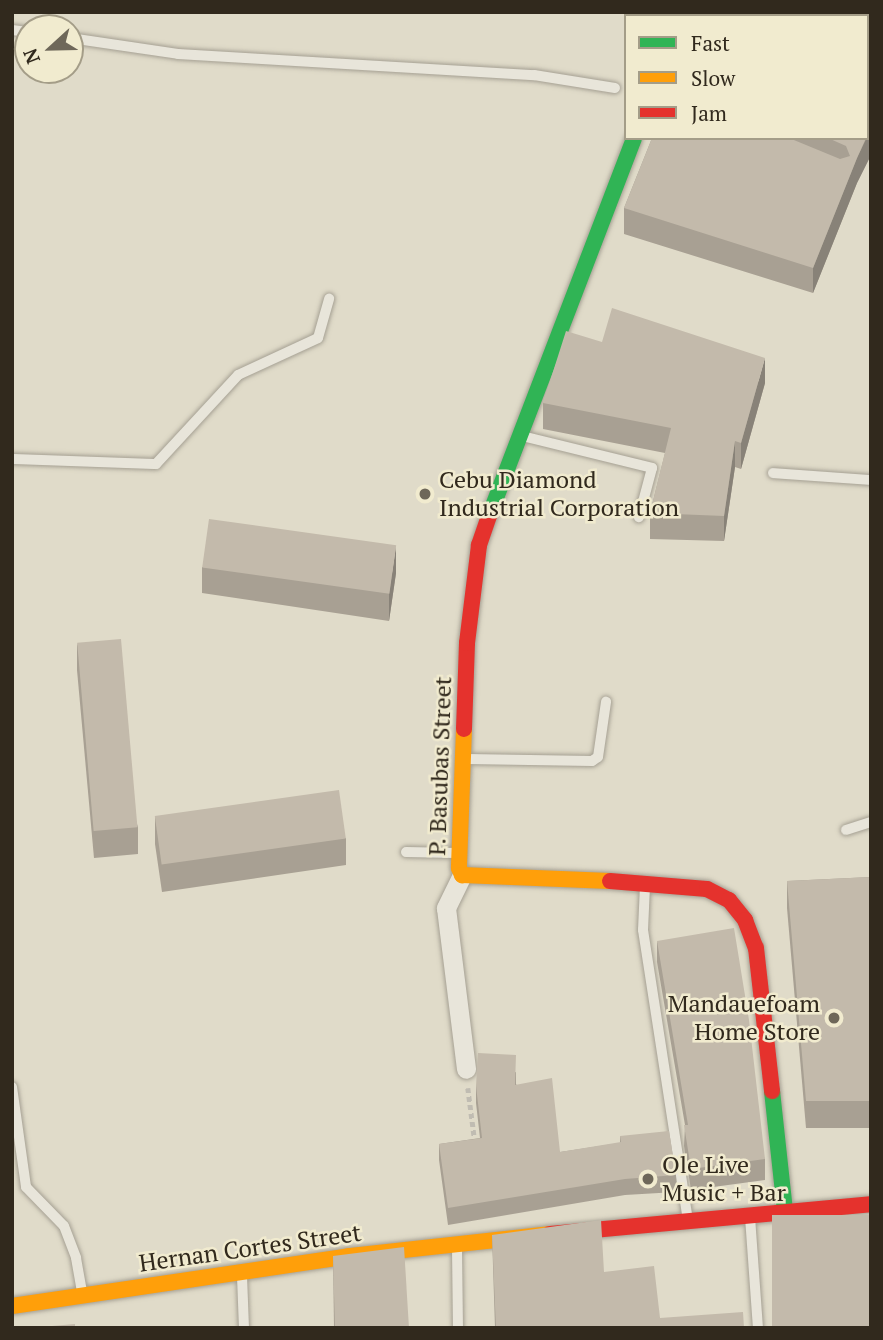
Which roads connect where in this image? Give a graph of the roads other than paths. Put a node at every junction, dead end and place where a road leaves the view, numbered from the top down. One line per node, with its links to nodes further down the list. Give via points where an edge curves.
1 (84, 40): 2 (lane, via 178,54 534,75)
2 (615, 88)
3 (633, 140): 5 (street, P. Basubas Street)
4 (329, 299): 6 (lane, via 318,338 238,375 156,464)
5 (518, 435): 9 (lane, via 652,468); 11 (street, P. Basubas Street, via 479,545 467,643)
6 (12, 459)
7 (773, 473): 8 (lane)
8 (871, 480)
9 (639, 517)
10 (606, 702): 11 (lane, via 598,757 592,761)
11 (464, 758): 15 (street, P. Basubas Street)
12 (871, 822): 13 (lane)
13 (846, 830)
14 (406, 852): 15 (lane)
15 (460, 854): 16 (street, P. Basubas Street)
16 (461, 875): 17 (street, P. Basubas Street); 18 (street, via 446,908)
17 (646, 882): 21 (street, P. Basubas Street, via 708,889 729,900 745,920 756,948); 23 (lane, via 643,930)
18 (466, 1069)
19 (12, 1087): 26 (lane, via 26,1187 64,1226 76,1258)
20 (871, 1204): 21 (street, Hernan Cortes Street)
21 (785, 1211): 22 (street, Hernan Cortes Street)
22 (750, 1215): 23 (street, Hernan Cortes Street); 30 (lane)
23 (688, 1221): 24 (street, Hernan Cortes Street)
24 (457, 1244): 25 (street, Hernan Cortes Street); 29 (lane)
25 (242, 1270): 26 (street, Hernan Cortes Street); 28 (lane)
26 (82, 1295): 27 (street, Hernan Cortes Street)
27 (12, 1306)
28 (244, 1328)
29 (458, 1328)
30 (758, 1328)

